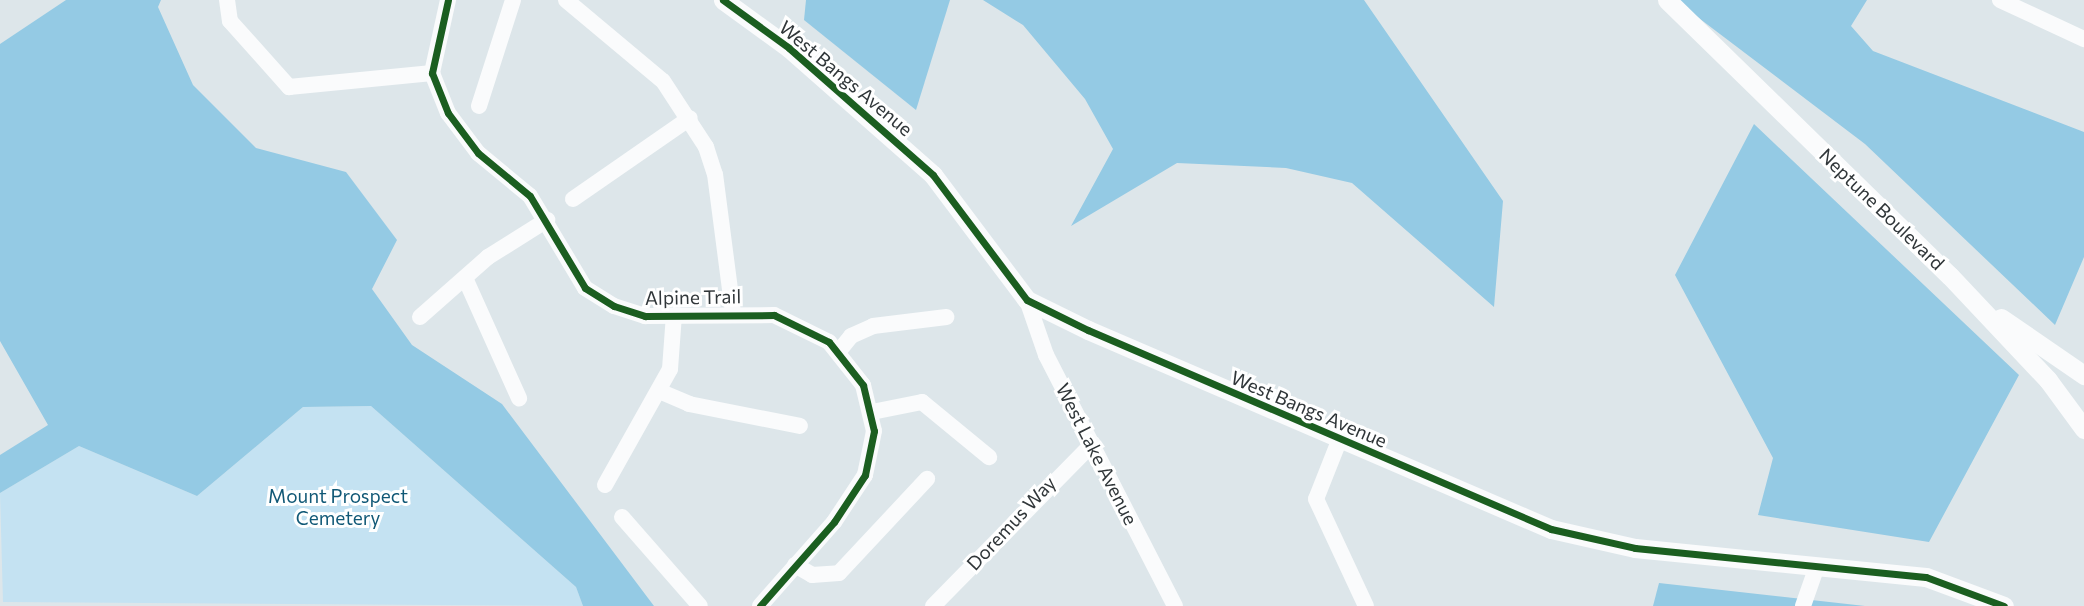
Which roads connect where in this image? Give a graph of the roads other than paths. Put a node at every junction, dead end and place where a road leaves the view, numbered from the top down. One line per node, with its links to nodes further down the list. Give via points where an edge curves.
1 (227, 0): 9 (street, via 230,21 289,87)
2 (448, 0): 9 (street)
3 (513, 0): 10 (street)
4 (566, 0): 11 (street, via 640,59)
5 (723, 0): 16 (street, West Bangs Avenue, via 800,56 933,175)
6 (1667, 0): 15 (street, Neptune Boulevard)
7 (2000, 0): 8 (street)
8 (2084, 39)
9 (432, 73): 13 (street, Alpine Trail, via 462,136 524,189)
10 (479, 106)
11 (690, 118): 12 (street); 17 (street, via 715,174)
12 (573, 199)
13 (547, 220): 14 (street, via 505,244); 18 (street, Alpine Trail, via 573,273 599,299 645,316)
14 (465, 278): 19 (street); 24 (street)
15 (1969, 295): 22 (street); 27 (street, Neptune Boulevard, via 2048,380)
16 (1027, 300): 28 (street, West Bangs Avenue); 29 (street, West Lake Avenue, via 1045,355)
17 (733, 312): 18 (street, Alpine Trail); 21 (street, Alpine Trail, via 774,315 817,334)
18 (674, 315): 23 (street, Alpine Trail, via 674,355)
19 (420, 317)
20 (946, 317): 21 (street, via 873,326 850,336)
21 (839, 351): 25 (street, Alpine Trail, via 856,372)
22 (2084, 375)
23 (659, 391): 26 (street, via 689,404); 32 (street, Alpine Trail)
24 (519, 398)
25 (872, 411): 30 (street, via 922,402); 34 (street, Alpine Trail, via 870,462 860,486)
26 (800, 426)
27 (2084, 429)
28 (1339, 441): 35 (street, West Bangs Avenue, via 1524,519 1594,541); 40 (street, via 1316,499)
29 (1093, 443): 38 (street, Doremus Way); 39 (street, West Lake Avenue)
30 (989, 457)
31 (927, 480): 34 (street, via 839,573 812,575)
32 (605, 485)
33 (622, 517): 36 (street)
34 (795, 565): 37 (street, Alpine Trail)
35 (1817, 566): 41 (street); 42 (street, West Bangs Avenue, via 1926,577)
36 (700, 606)
37 (760, 606)
38 (933, 606)
39 (1175, 606)
40 (1366, 606)
41 (1803, 606)
42 (2004, 606)

